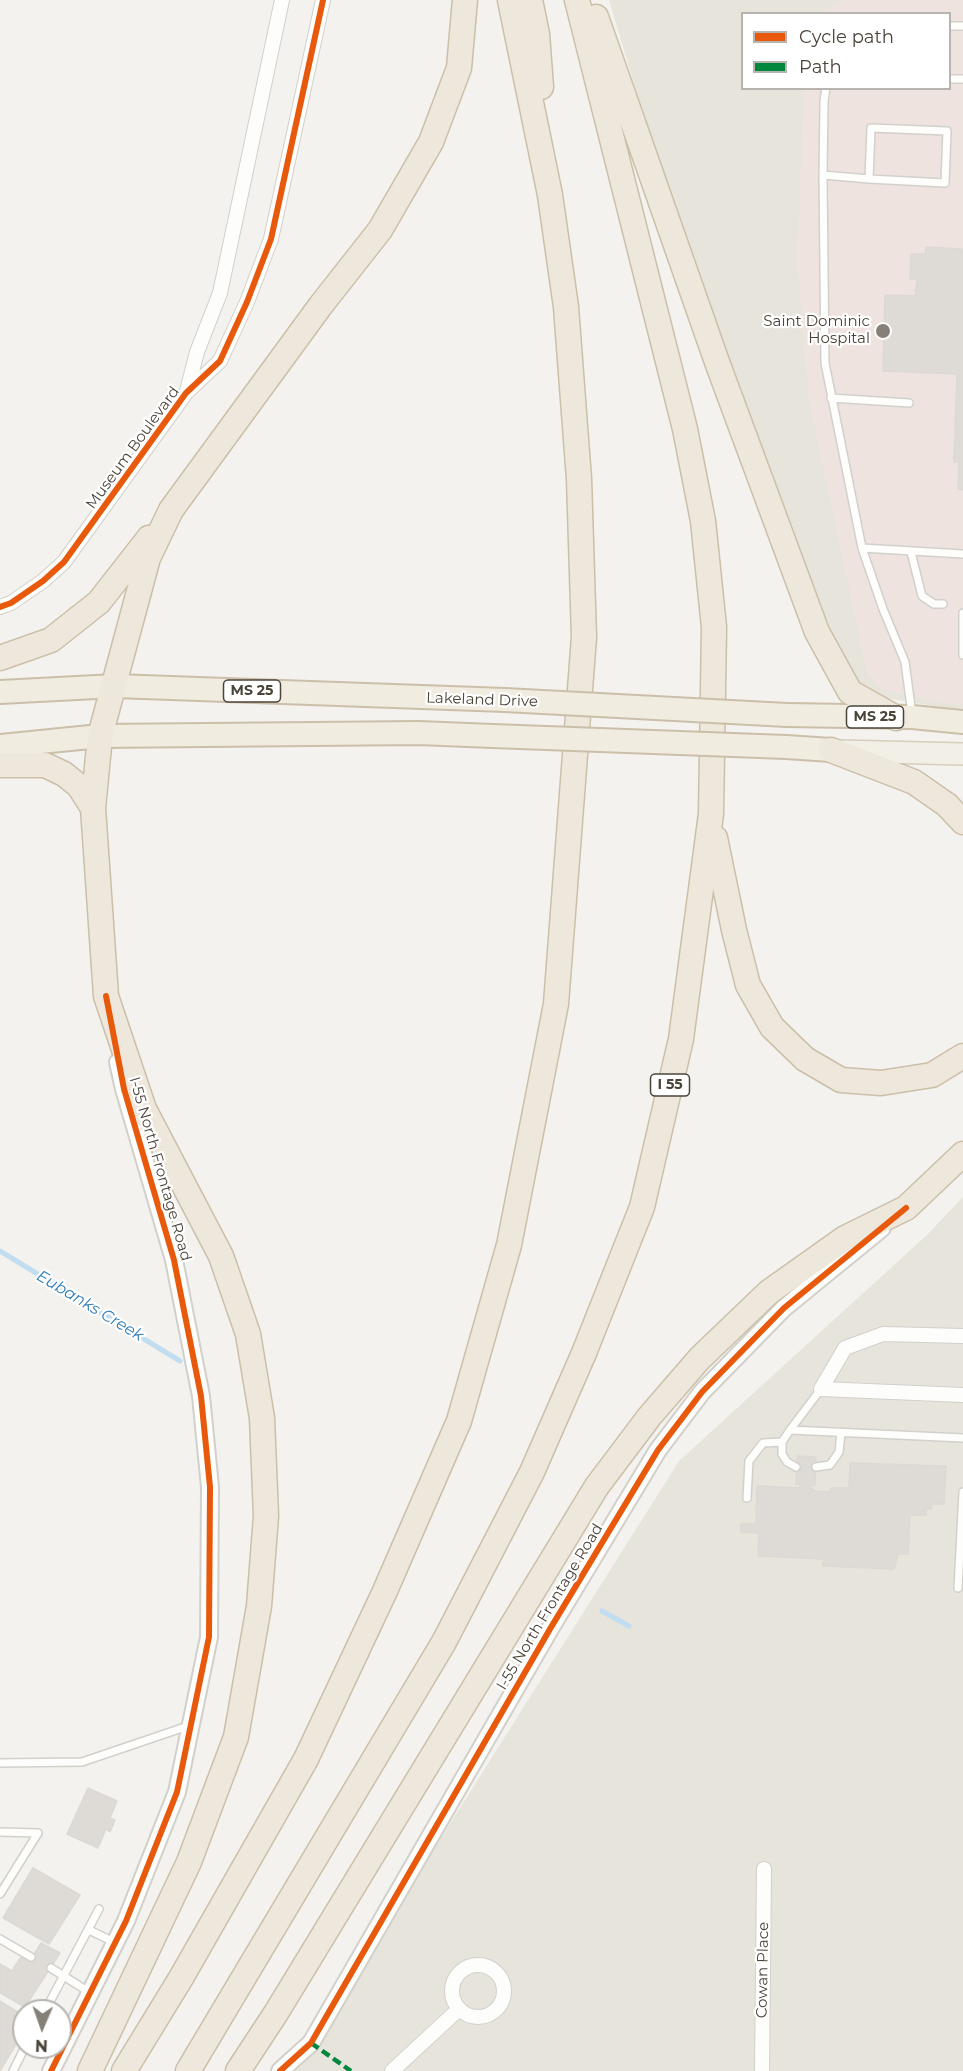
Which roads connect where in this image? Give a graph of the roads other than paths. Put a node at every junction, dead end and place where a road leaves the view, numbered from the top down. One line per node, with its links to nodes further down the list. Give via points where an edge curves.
1 (282, 0): 12 (street, Museum Boulevard, via 220,293)
2 (323, 0): 12 (street, Museum Boulevard, via 271,239 220,361)
3 (465, 0): 15 (highway, via 459,68 431,142 380,230)
4 (510, 0): 11 (highway)
5 (530, 0): 11 (highway, via 537,34)
6 (577, 0): 34 (highway, I 55, via 685,429 703,521 714,627)
7 (590, 0): 26 (highway, via 817,632 850,692)
8 (826, 90): 9 (lane)
9 (823, 175): 10 (lane); 13 (lane, via 825,363)
10 (870, 179): 10 (lane, via 945,183 947,131 871,128)
11 (550, 195): 69 (highway, via 567,319 579,479 584,638 556,1004 509,1245 459,1421 386,1591 306,1759)
12 (186, 393): 20 (street, Museum Boulevard, via 64,561 43,581)
13 (831, 398): 14 (lane); 16 (lane)
14 (909, 403)
15 (171, 510): 23 (highway, via 99,602 51,640); 24 (highway, via 148,558)
16 (862, 548): 17 (lane); 26 (lane, via 905,662)
17 (911, 552): 18 (lane); 19 (lane, via 922,596 934,604)
18 (963, 554)
19 (943, 604)
20 (0, 607)
21 (963, 613): 22 (lane)
22 (963, 655)
23 (0, 658)
24 (115, 686): 25 (highway, Lakeland Drive / MS 25); 26 (highway, Lakeland Drive / MS 25, bridge); 28 (highway)
25 (0, 692)
26 (904, 717): 27 (highway, Lakeland Drive / MS 25)
27 (963, 722)
28 (100, 736): 29 (highway); 30 (highway, bridge, via 418,733); 33 (highway)
29 (0, 746)
30 (831, 750): 31 (main road); 35 (highway, via 914,782 947,805)
31 (963, 754)
32 (0, 765): 33 (highway, via 45,765 79,786)
33 (93, 808): 36 (highway)
34 (711, 814): 37 (highway, via 748,985 772,1027 805,1059 842,1080 881,1083 932,1075); 70 (highway, I 55, via 681,1039 642,1207 584,1353 532,1472 444,1642)
35 (963, 822)
36 (106, 996): 52 (street, I-55 North Frontage Road, via 124,1089 174,1260 201,1396 210,1487 211,1581 209,1637); 68 (highway, via 144,1110 221,1256 248,1334 262,1418 266,1516 259,1606 236,1737 189,1862)
37 (963, 1056)
38 (963, 1154): 39 (highway)
39 (906, 1208): 71 (highway, via 845,1238 769,1292 700,1358 650,1417 597,1486); 72 (street, I-55 North Frontage Road, via 784,1308 702,1392 658,1450 311,2043)
40 (963, 1336): 41 (street, via 883,1334 844,1348)
41 (821, 1389): 42 (street); 43 (lane)
42 (963, 1395)
43 (790, 1430): 44 (lane); 46 (lane)
44 (841, 1433): 45 (lane); 48 (lane, via 839,1452 830,1465)
45 (963, 1438)
46 (782, 1442): 47 (lane, via 782,1454); 50 (lane, via 763,1443 749,1461)
47 (796, 1467)
48 (816, 1467)
49 (963, 1492): 51 (lane)
50 (747, 1498)
51 (958, 1588)
52 (191, 1725): 53 (lane, via 82,1761); 60 (street, I-55 North Frontage Road, via 177,1792)
53 (0, 1763)
54 (0, 1832): 56 (lane, via 38,1833)
55 (764, 1869): 74 (street, Cowan Place)
56 (0, 1894)
57 (99, 1908): 58 (lane)
58 (88, 1930): 60 (lane); 63 (lane)
59 (0, 1939): 61 (lane)
60 (116, 1943): 64 (street, I-55 North Frontage Road)
61 (31, 1957)
62 (51, 1968): 63 (lane)
63 (63, 1976): 64 (lane); 65 (lane)
64 (92, 1993): 67 (street, I-55 North Frontage Road)
65 (51, 1999)
66 (459, 2008): 73 (street)
67 (72, 2028)
68 (90, 2071)
69 (124, 2071)
70 (188, 2071)
71 (238, 2071)
72 (280, 2071)
73 (392, 2071)
74 (762, 2071)

